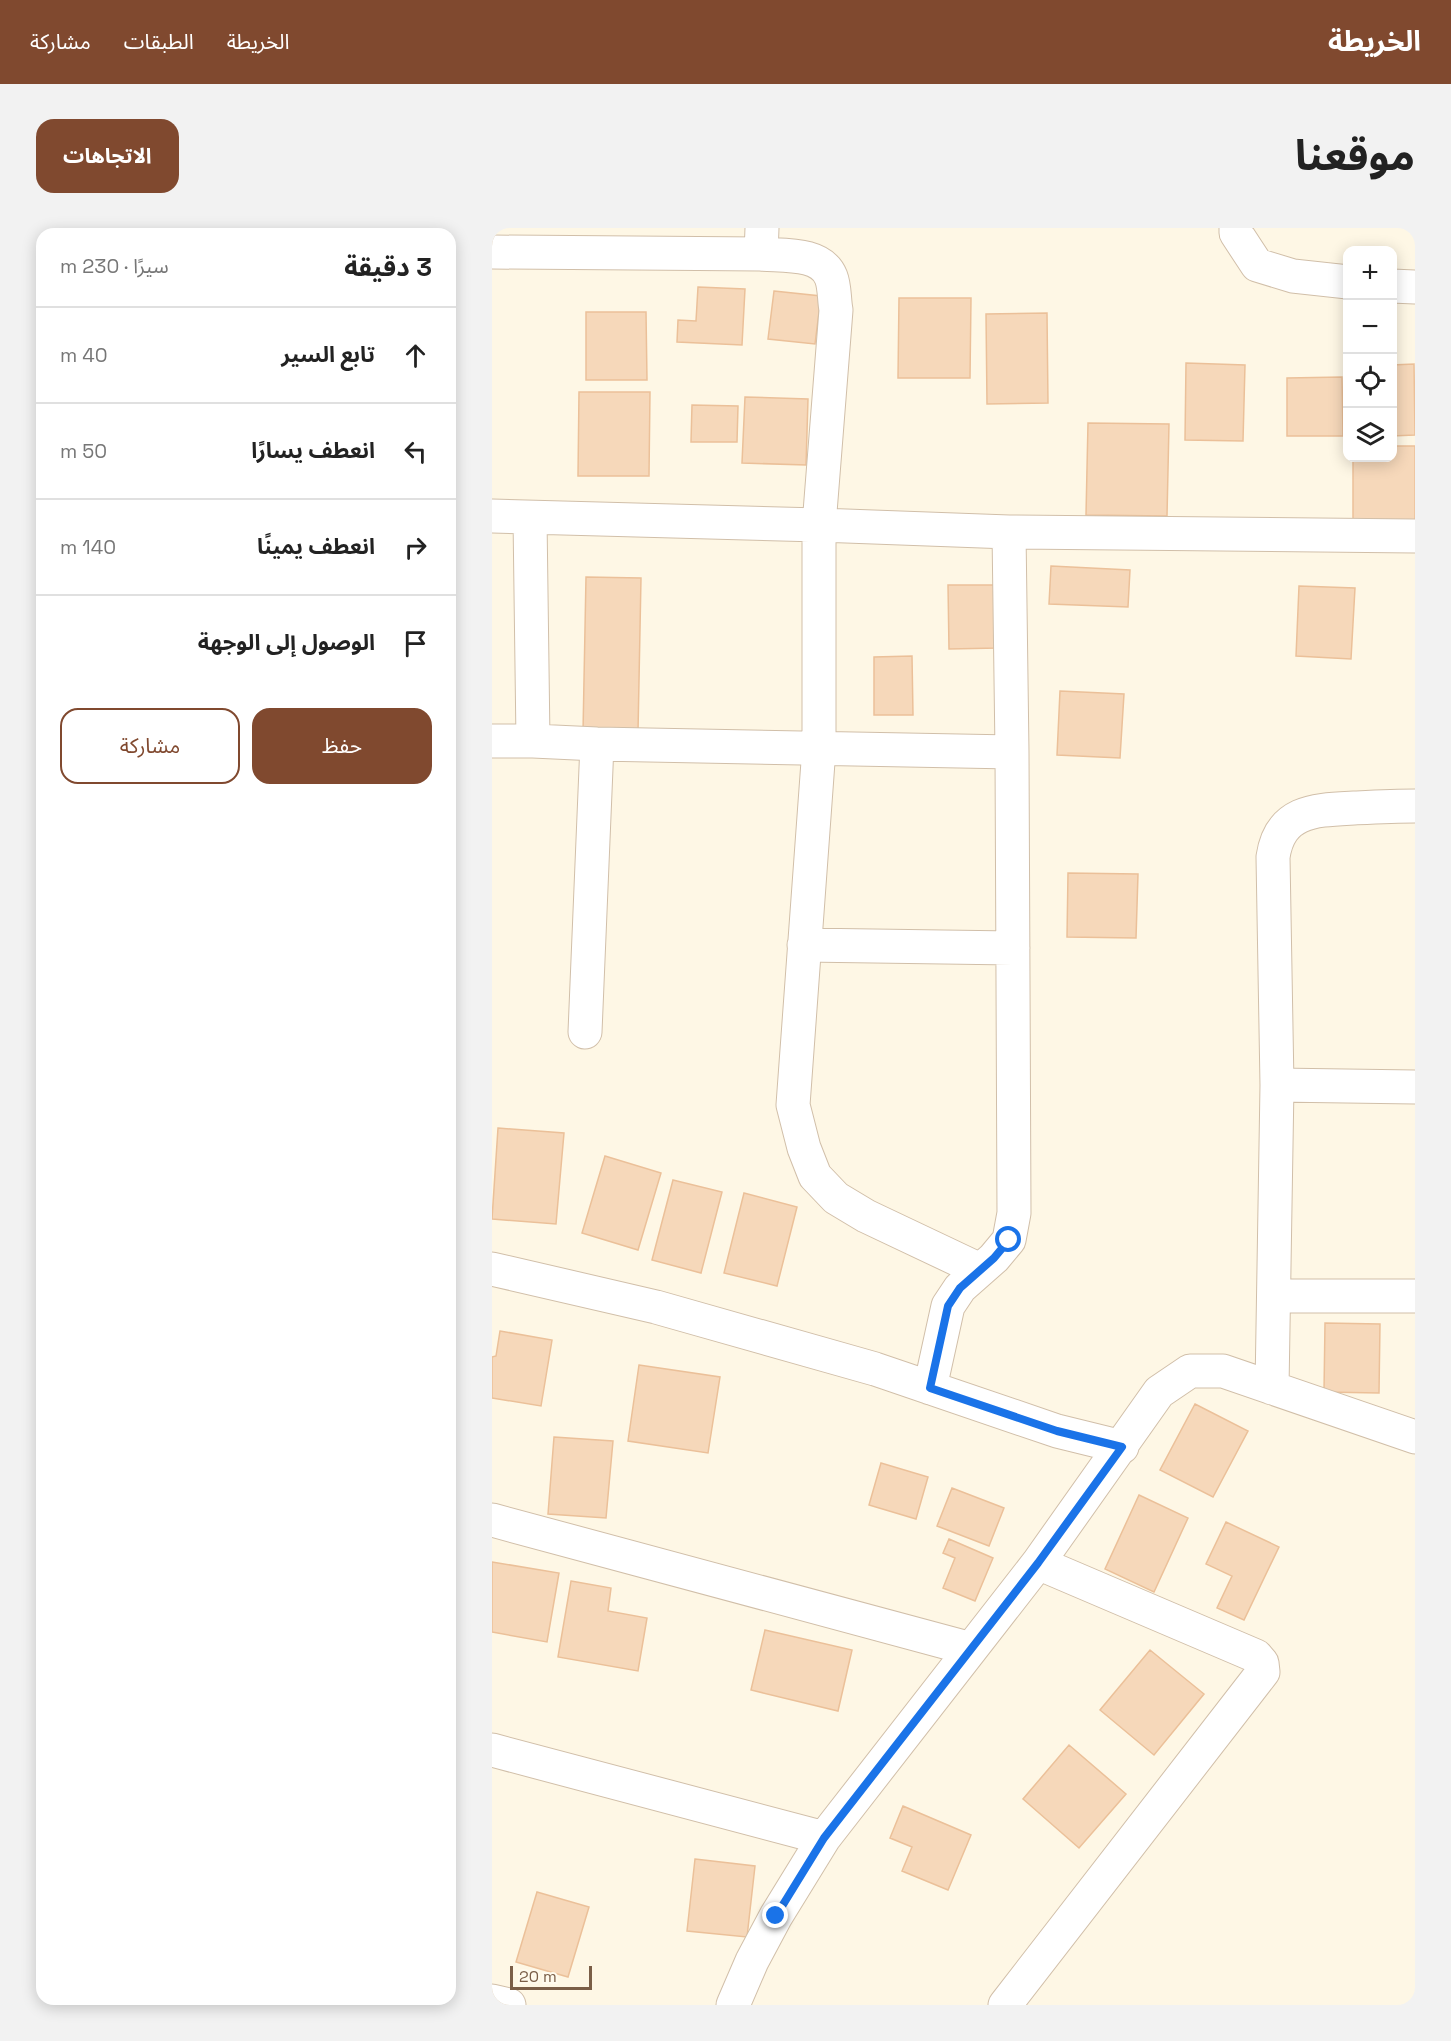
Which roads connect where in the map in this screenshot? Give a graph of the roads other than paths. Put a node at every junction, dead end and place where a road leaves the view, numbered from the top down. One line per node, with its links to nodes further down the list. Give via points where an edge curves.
1 (1236, 228): 4 (street, via 1257,265 1293,276)
2 (761, 241): 3 (street); 9 (street, via 813,259 824,265 831,277 836,310)
3 (492, 252)
4 (1343, 282)
5 (1397, 286): 6 (street)
6 (1415, 286)
7 (492, 516): 8 (street)
8 (530, 518): 9 (street); 13 (street)
9 (819, 525): 10 (street); 15 (street)
10 (1008, 532): 11 (street); 16 (street)
11 (1415, 536)
12 (492, 741): 13 (street)
13 (533, 741): 14 (street)
14 (597, 744): 15 (street); 20 (street)
15 (819, 748): 16 (street); 18 (street)
16 (1012, 752): 19 (street)
17 (1415, 806): 21 (street, via 1315,810 1286,825 1275,841)
18 (804, 945): 19 (street); 24 (street, via 793,1104 815,1176 836,1198 866,1216)
19 (1012, 948): 24 (street, via 1014,1213 1009,1240)
20 (585, 1032)
21 (1277, 1085): 22 (street); 25 (street)
22 (1415, 1087)
23 (492, 1269): 27 (street, via 656,1307)
24 (980, 1270): 27 (street, via 948,1306)
25 (1274, 1296): 26 (street); 28 (street)
26 (1415, 1296)
27 (930, 1388): 30 (street, via 1057,1431)
28 (1272, 1388): 29 (street); 30 (street, via 1223,1371 1190,1371 1159,1392)
29 (1415, 1437)
30 (1122, 1447): 32 (street)
31 (492, 1520): 33 (street)
32 (1038, 1563): 33 (street); 39 (street, via 1256,1656 1263,1663 1263,1672)
33 (971, 1649): 35 (street)
34 (492, 1750): 35 (street)
35 (824, 1838): 38 (street, via 776,1916)
36 (492, 2001): 37 (street)
37 (509, 2005)
38 (735, 2005)
39 (1005, 2005)

